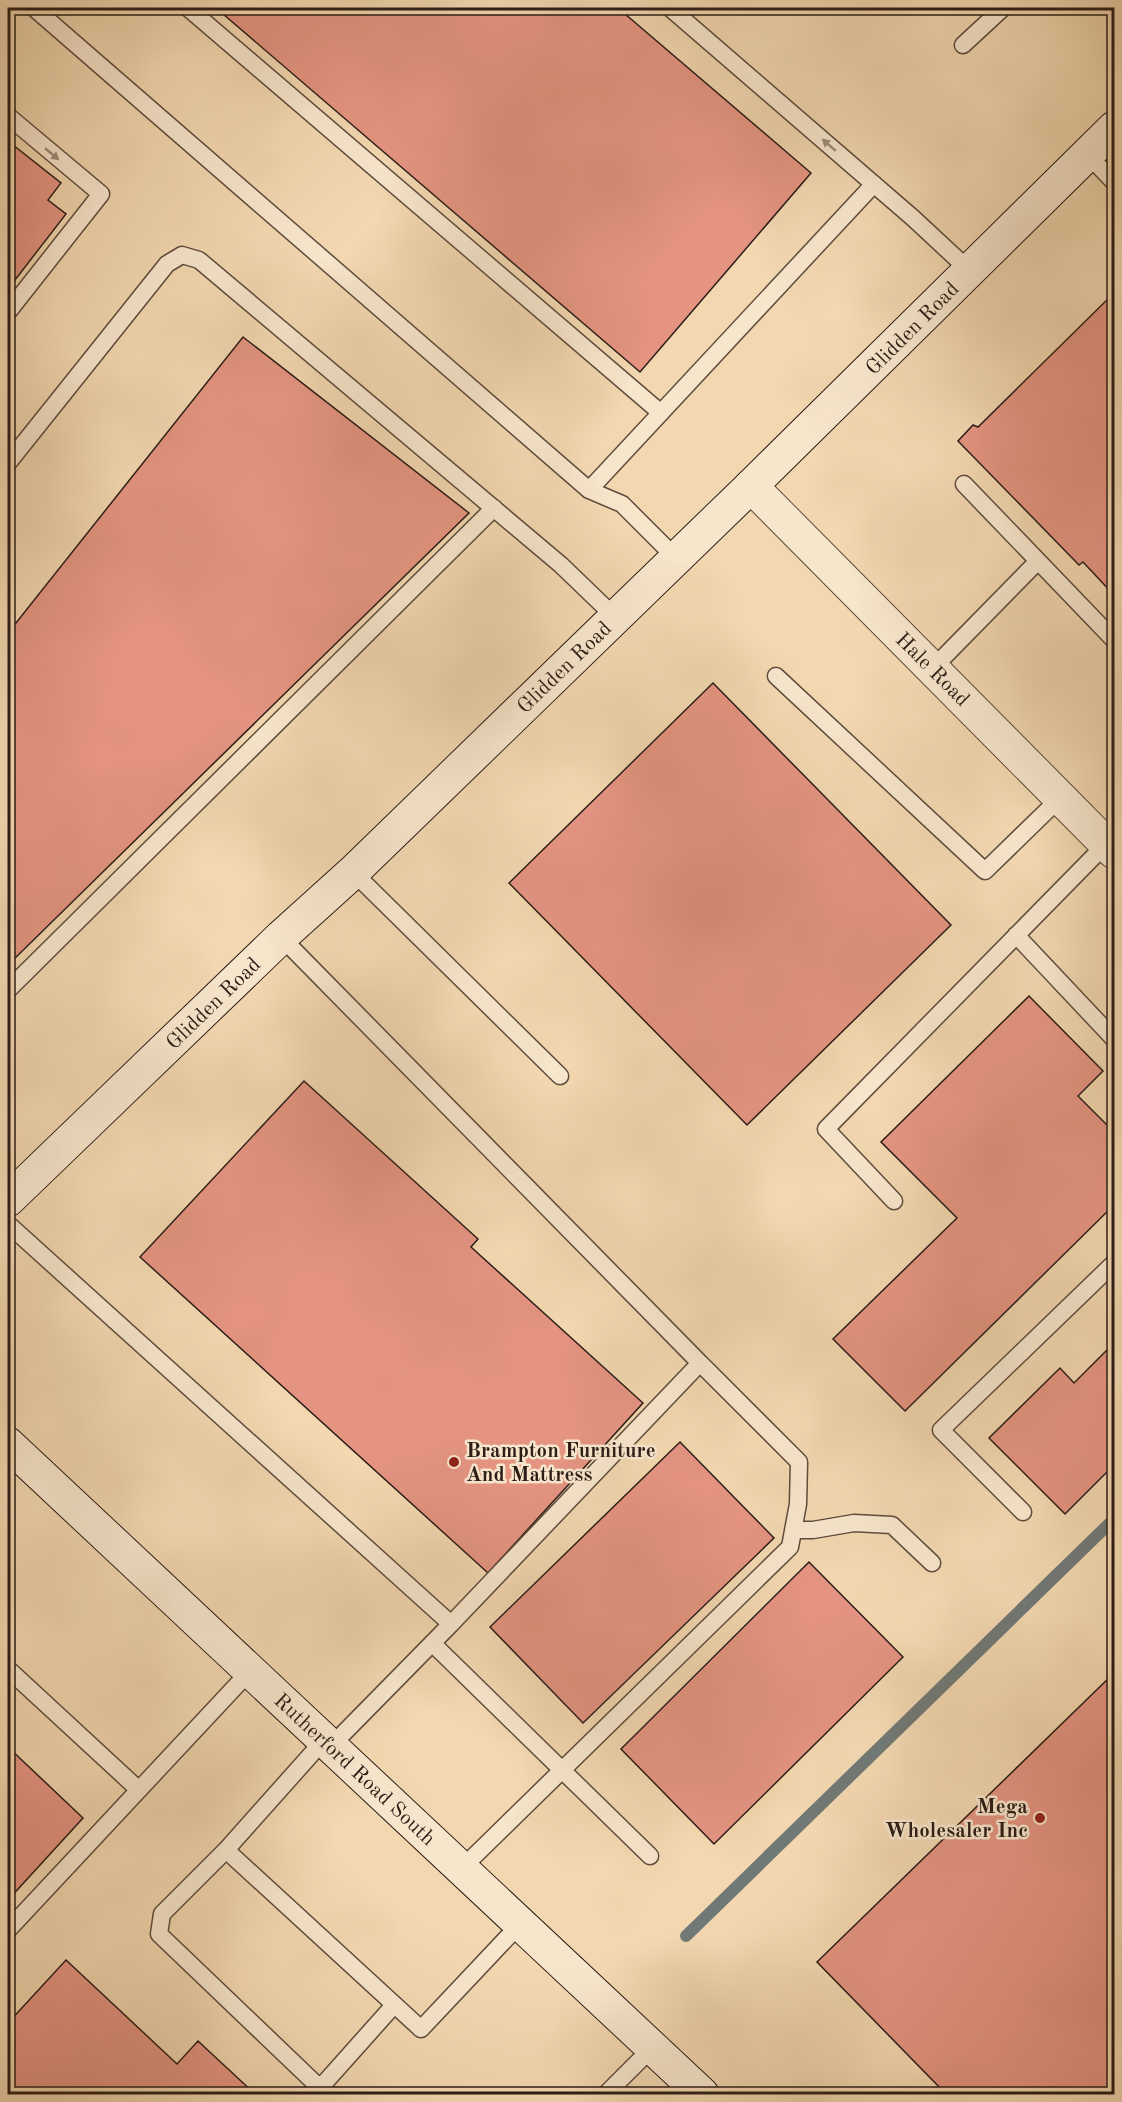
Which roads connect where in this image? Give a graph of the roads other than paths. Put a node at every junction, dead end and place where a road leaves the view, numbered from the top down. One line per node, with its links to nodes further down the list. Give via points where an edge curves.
1 (34, 8): 17 (lane)
2 (188, 8): 13 (lane)
3 (669, 8): 10 (lane, one-way to 3)
4 (1003, 8): 5 (lane)
5 (963, 45)
6 (8, 116): 12 (lane, one-way to 12, via 101,194)
7 (1114, 128): 8 (street, Glidden Road)
8 (1088, 155): 9 (lane); 11 (street, Glidden Road)
9 (1114, 182)
10 (874, 184): 11 (lane); 13 (lane)
11 (970, 271): 16 (street, Glidden Road)
12 (8, 312)
13 (661, 413): 17 (lane)
14 (8, 463): 18 (lane, via 167,264 182,255 199,260)
15 (964, 484): 20 (lane)
16 (751, 486): 19 (street, Glidden Road); 23 (street, Hale Road)
17 (589, 490): 19 (lane, via 622,504)
18 (494, 508): 21 (lane, via 561,564); 30 (lane)
19 (676, 558): 21 (street, Glidden Road)
20 (1038, 561): 22 (lane); 23 (lane)
21 (615, 617): 27 (street, Glidden Road)
22 (1114, 640)
23 (932, 669): 25 (street, Hale Road)
24 (776, 676): 25 (lane, via 985,872)
25 (1060, 798): 26 (street, Hale Road)
26 (1110, 848): 28 (lane)
27 (353, 872): 29 (street, Glidden Road); 32 (lane)
28 (1016, 935): 31 (lane); 34 (lane, via 826,1129)
29 (281, 937): 33 (street, Glidden Road); 37 (lane)
30 (8, 990)
31 (1114, 1039)
32 (560, 1076)
33 (8, 1200)
34 (894, 1201)
35 (8, 1224): 42 (lane)
36 (1114, 1263): 39 (lane, via 941,1430)
37 (700, 1364): 40 (lane, via 799,1462); 42 (lane)
38 (8, 1444): 45 (street, Rutherford Road South)
39 (1023, 1512)
40 (793, 1530): 41 (lane, via 854,1523 892,1525); 47 (lane, via 790,1547)
41 (932, 1563)
42 (452, 1624): 43 (lane)
43 (432, 1643): 46 (lane); 47 (lane)
44 (8, 1669): 48 (lane)
45 (250, 1671): 46 (street, Rutherford Road South); 48 (lane)
46 (327, 1744): 49 (lane); 51 (street, Rutherford Road South)
47 (561, 1770): 50 (lane); 51 (lane)
48 (139, 1790): 53 (lane)
49 (225, 1850): 54 (lane); 56 (lane, via 162,1914 159,1934)
50 (650, 1856)
51 (461, 1869): 52 (street, Rutherford Road South)
52 (520, 1924): 54 (lane, via 421,2029); 55 (street, Rutherford Road South)
53 (8, 1930)
54 (394, 2005): 56 (lane)
55 (652, 2048): 57 (lane); 58 (street, Rutherford Road South)
56 (317, 2091)
57 (606, 2094)
58 (702, 2094)

